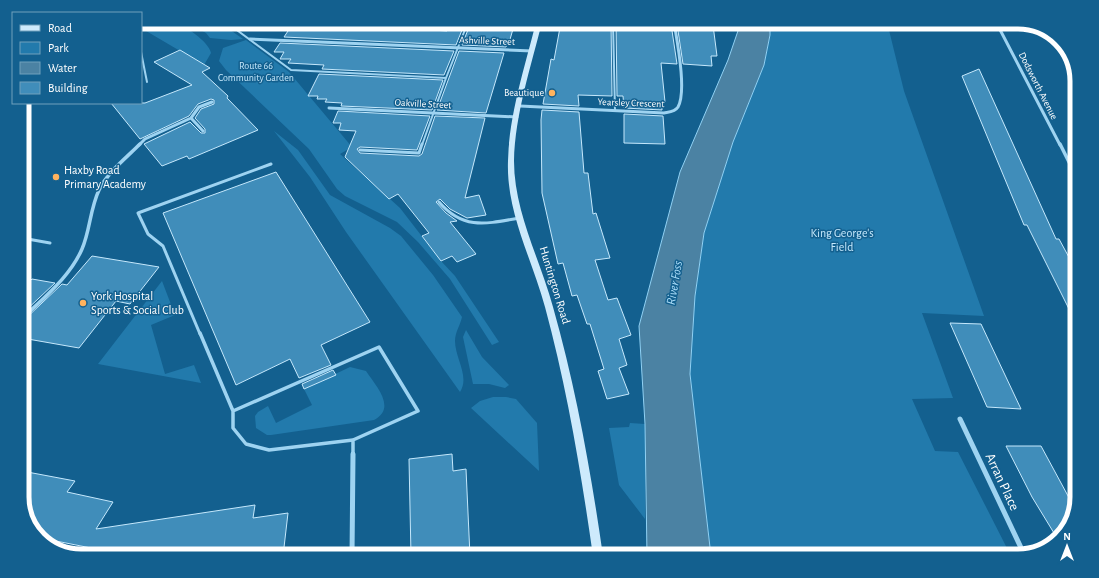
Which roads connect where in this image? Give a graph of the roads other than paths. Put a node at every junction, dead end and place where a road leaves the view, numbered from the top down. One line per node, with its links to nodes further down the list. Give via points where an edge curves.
1 (236, 29): 7 (lane)
2 (466, 29): 8 (lane)
3 (537, 29): 9 (street, Huntington Road)
4 (613, 29): 16 (lane)
5 (675, 29): 16 (street, Yearsley Crescent, via 681,89 678,107 673,112 664,113)
6 (1000, 29): 23 (street, Dodsworth Avenue)
7 (250, 39): 8 (street, Ashville Street); 11 (lane, via 291,70)
8 (459, 48): 9 (street, Ashville Street); 11 (lane)
9 (532, 51): 14 (street, Huntington Road)
10 (142, 57): 12 (lane)
11 (446, 78): 17 (lane)
12 (147, 82)
13 (212, 102): 19 (street, via 199,107)
14 (520, 106): 16 (street, Yearsley Crescent); 18 (street, Huntington Road)
15 (329, 108): 17 (street, Oakville Street)
16 (615, 111)
17 (434, 113): 18 (street, Oakville Street); 21 (lane, via 419,153)
18 (517, 117): 25 (street, Huntington Road, via 511,162)
19 (191, 118): 20 (street); 28 (street, via 145,139 112,172 99,190 82,249 74,263)
20 (203, 131)
21 (360, 150)
22 (271, 164): 29 (lane, via 138,213 148,234 163,246)
23 (1070, 165)
24 (439, 202): 25 (lane, via 446,212 466,223 491,223)
25 (521, 218): 34 (street, Huntington Road, via 559,346 588,489)
26 (29, 239): 27 (lane)
27 (50, 243)
28 (29, 312)
29 (233, 411): 31 (lane, via 233,428 246,444 269,450); 31 (lane, via 379,347 418,411)
30 (960, 419): 35 (street, Arran Place)
31 (353, 440): 32 (lane)
32 (353, 454): 33 (street)
33 (352, 549)
34 (597, 549)
35 (1022, 549)

